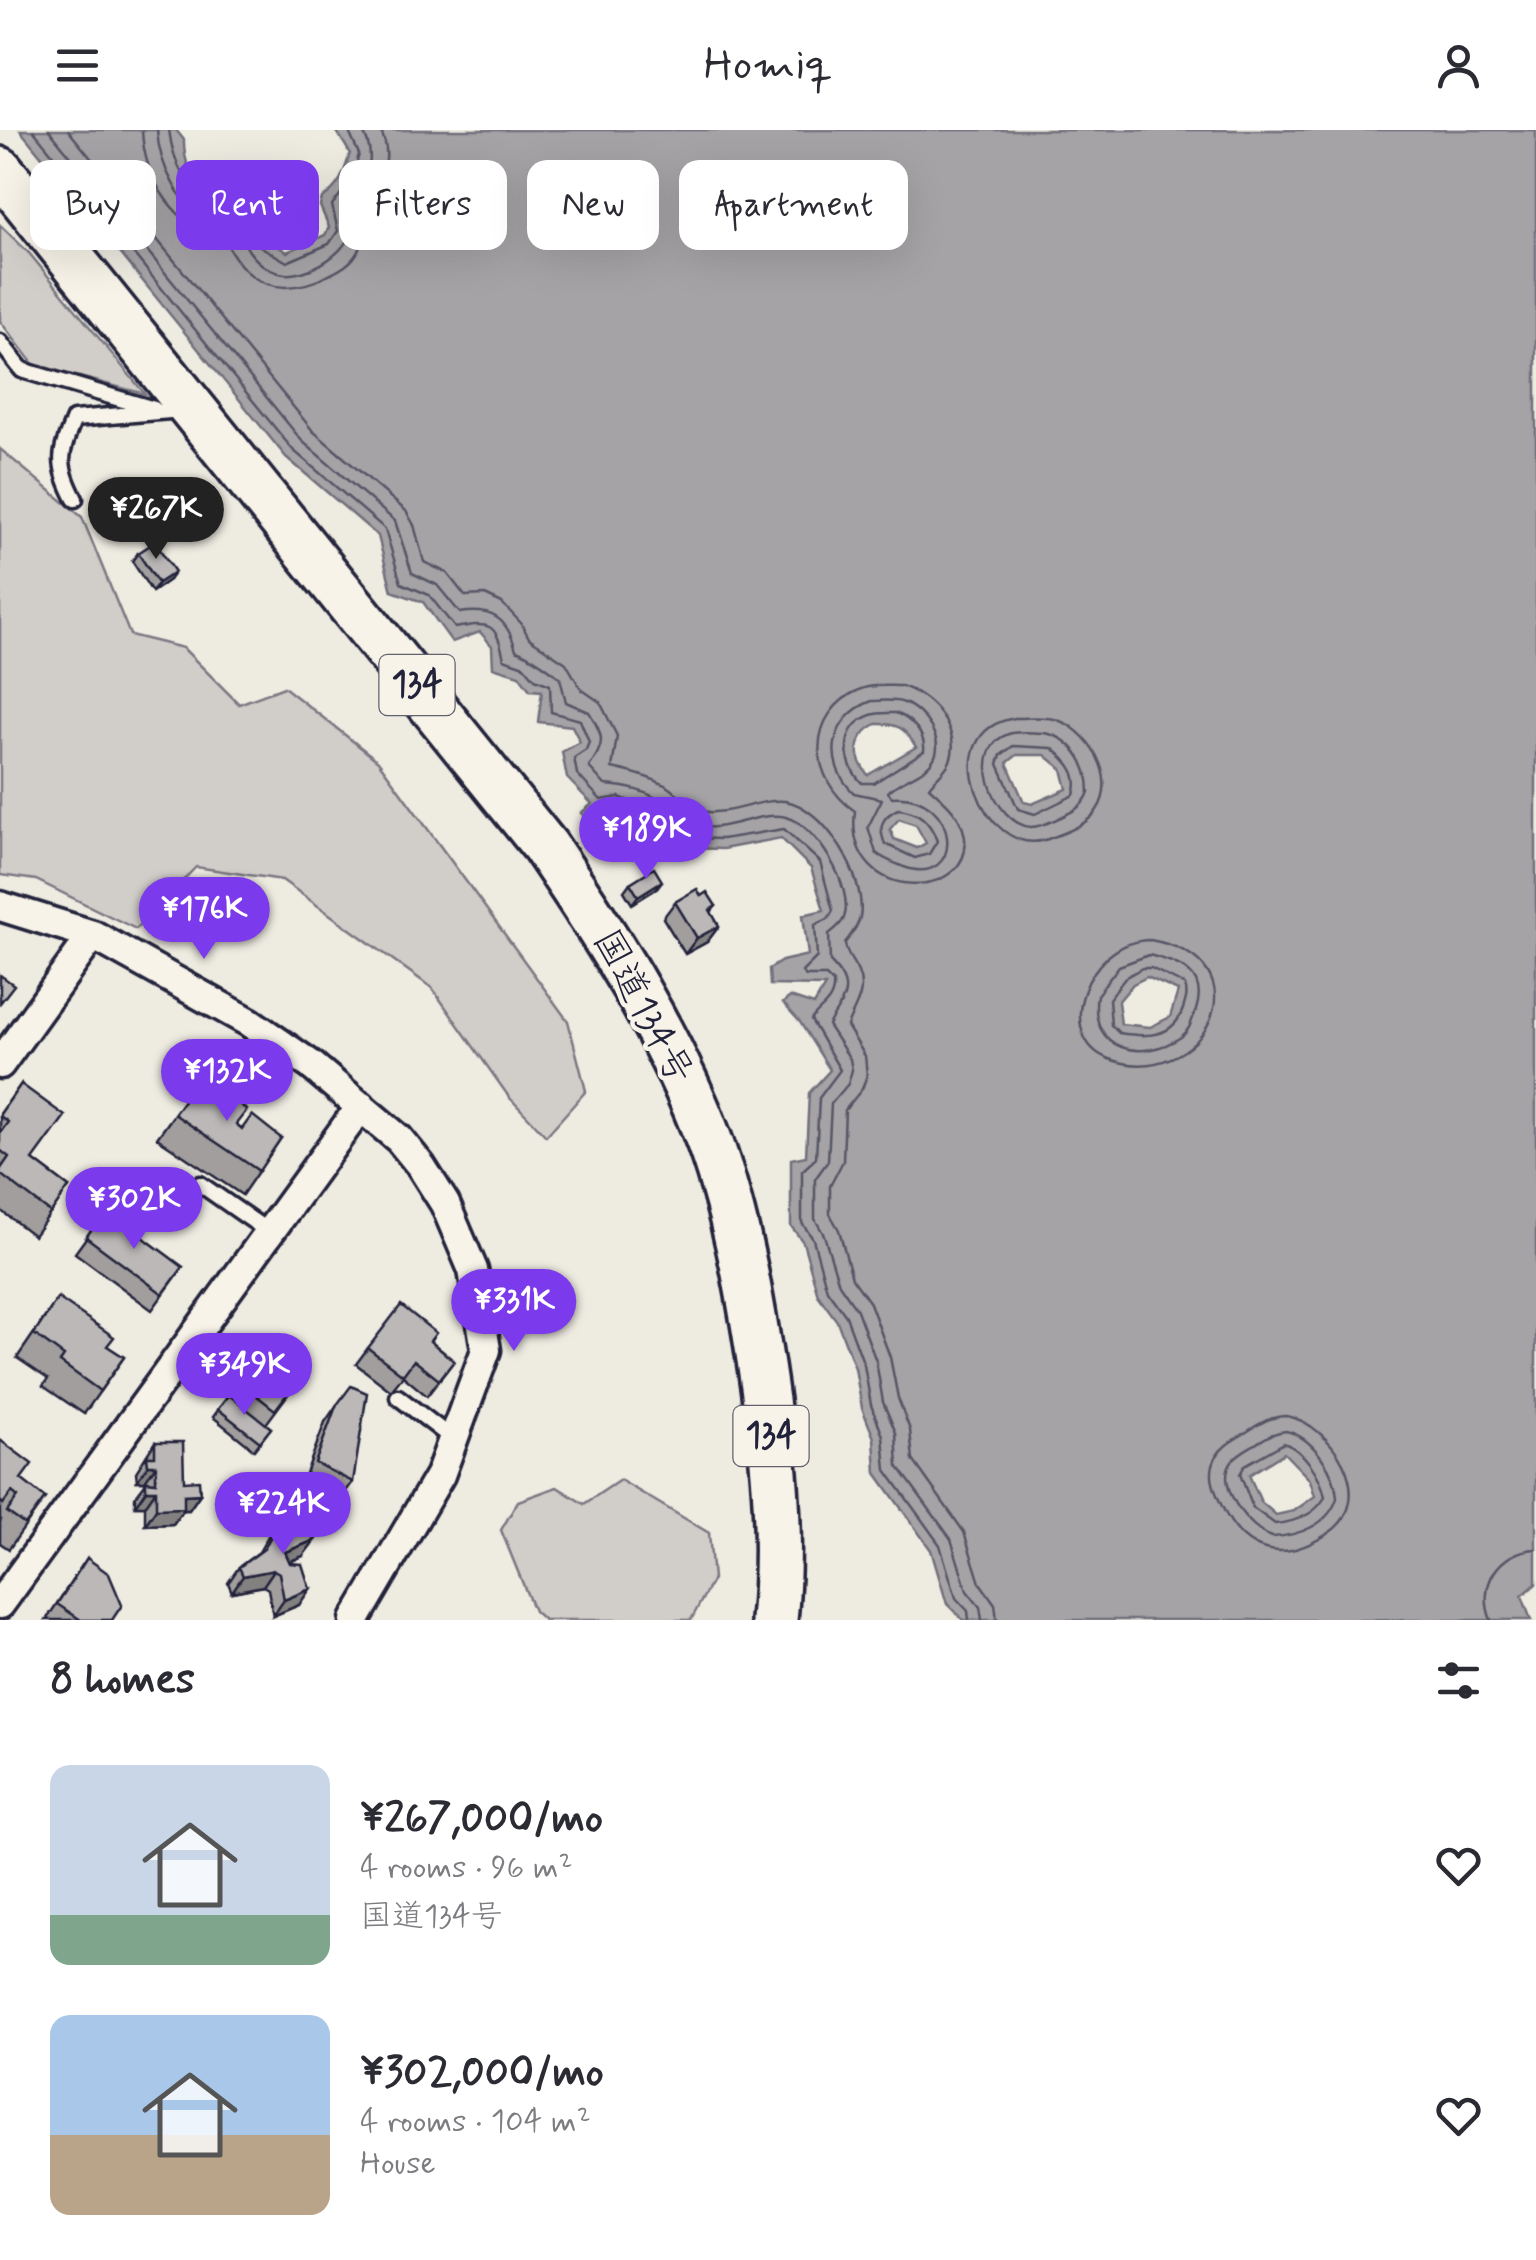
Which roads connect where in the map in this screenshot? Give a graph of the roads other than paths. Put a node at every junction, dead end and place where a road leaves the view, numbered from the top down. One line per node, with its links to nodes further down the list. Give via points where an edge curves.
1 (0, 170): 3 (highway, 国道134号 / 134)
2 (0, 342): 3 (lane, via 22,370)
3 (181, 411): 4 (lane, via 74,420 61,450 62,476); 15 (highway, 国道134号 / 134, via 546,846 656,1024 710,1145 753,1310 774,1460)
4 (75, 499)
5 (0, 906): 6 (street)
6 (94, 934): 7 (street); 8 (street, via 249,1022)
7 (0, 1064)
8 (361, 1106): 10 (street); 12 (street, via 421,1166 446,1204 473,1270 486,1350)
9 (200, 1184): 10 (lane)
10 (269, 1232): 13 (street)
11 (398, 1397): 12 (lane)
12 (455, 1440): 14 (street)
13 (0, 1604)
14 (356, 1620)
15 (774, 1620)

